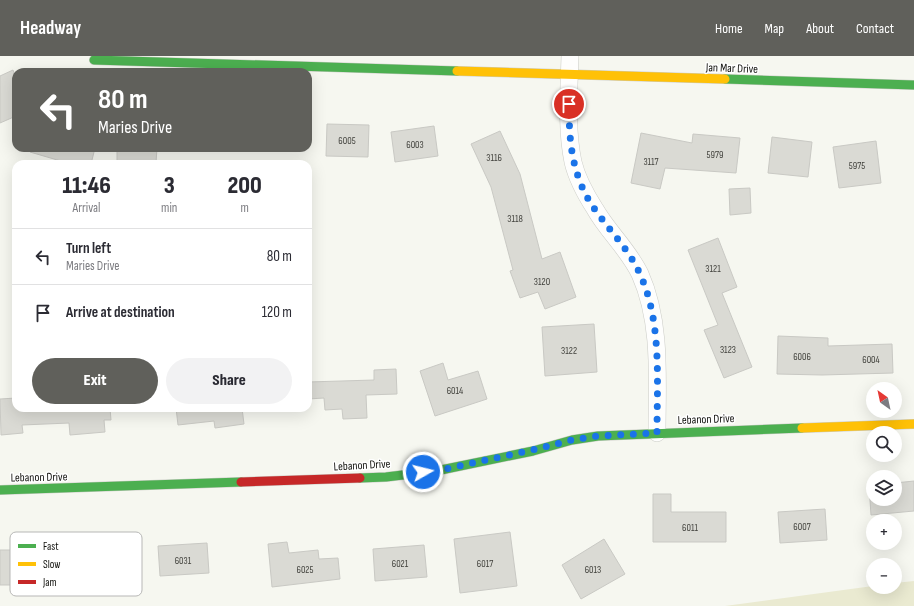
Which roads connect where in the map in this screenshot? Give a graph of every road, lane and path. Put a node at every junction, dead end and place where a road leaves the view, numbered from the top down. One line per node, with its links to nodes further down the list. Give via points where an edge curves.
1 (570, 56): 3 (street)
2 (94, 60): 3 (street, Jan Mar Drive)
3 (570, 75): 4 (street, Jan Mar Drive); 6 (street, via 569,134 582,186 595,210 622,244 640,274 648,298 655,331)
4 (914, 85)
5 (914, 424): 6 (street, Lebanon Drive)
6 (657, 433): 7 (street, Lebanon Drive, via 591,437 436,471 386,476)
7 (0, 490)

